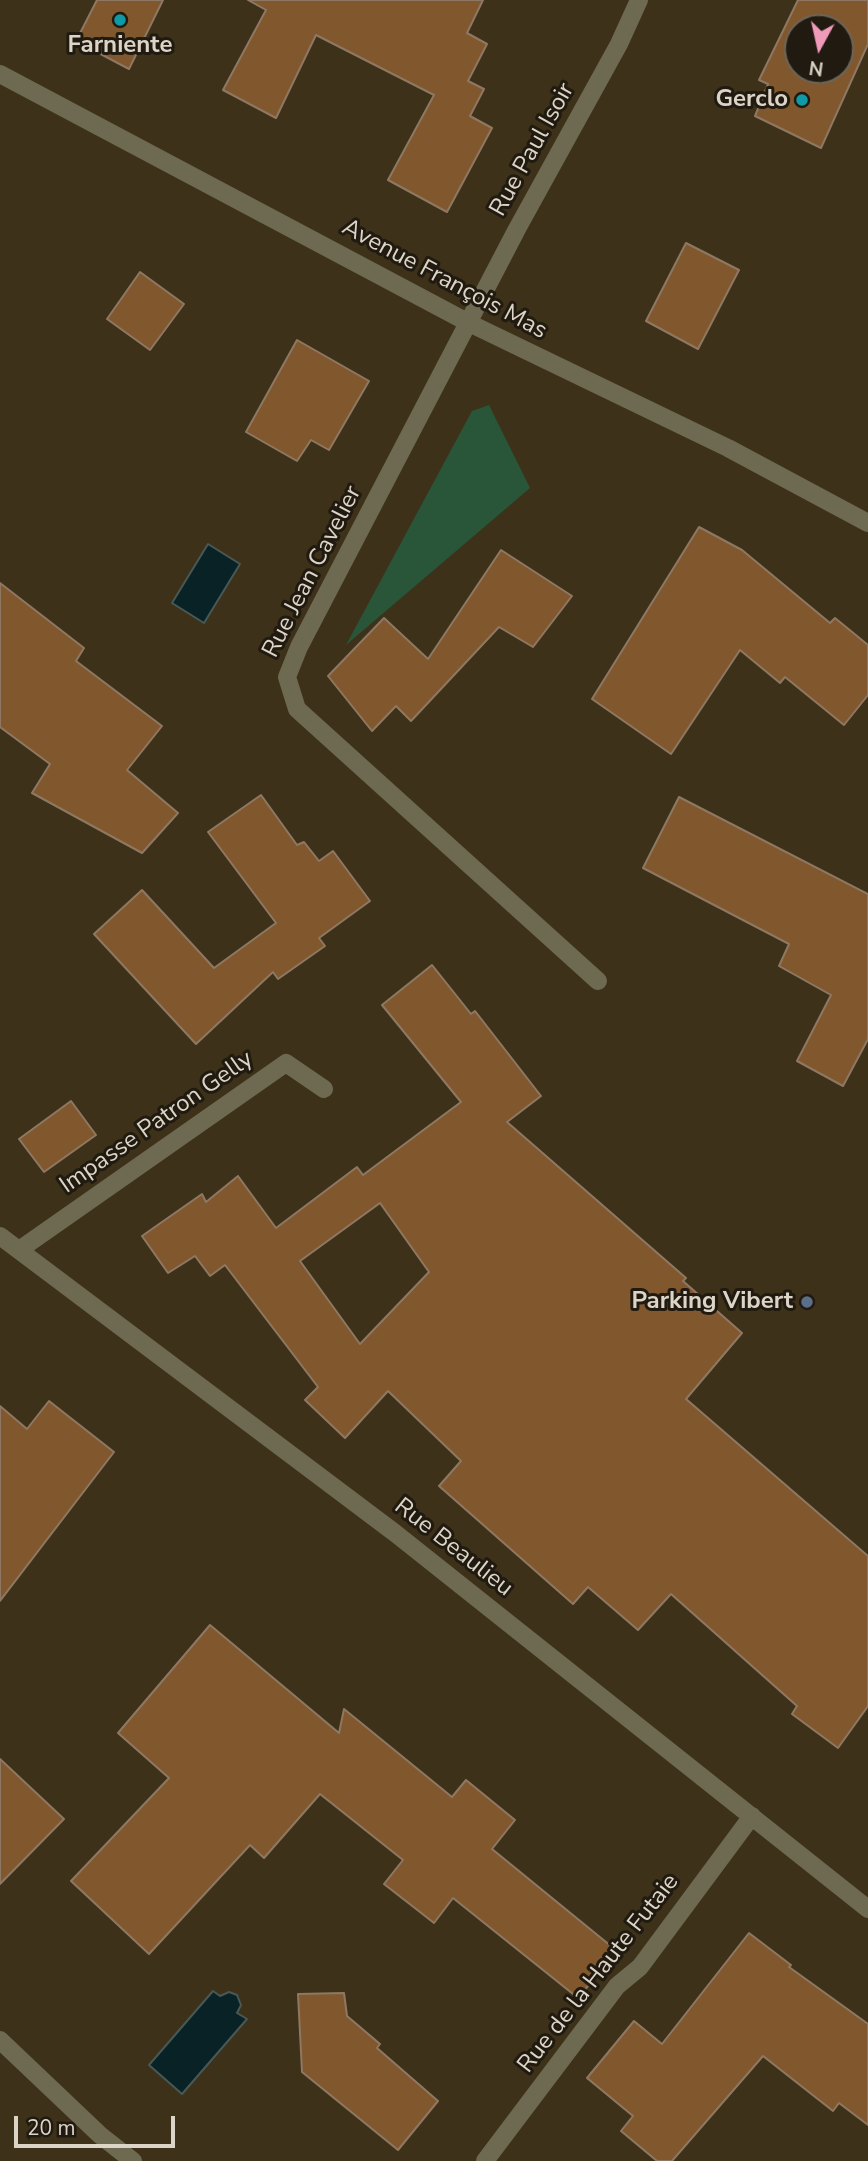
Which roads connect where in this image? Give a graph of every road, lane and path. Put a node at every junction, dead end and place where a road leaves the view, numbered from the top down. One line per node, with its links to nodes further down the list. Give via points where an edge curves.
1 (639, 0): 3 (street, Rue Paul Isoir)
2 (0, 74): 3 (street, Avenue François Mas)
3 (469, 323): 4 (street, Avenue François Mas, via 728,448); 5 (street, Rue Jean Cavelier, via 287,677 297,709)
4 (868, 523)
5 (598, 981)
6 (324, 1089): 8 (street, Impasse Patron Gelly, via 286,1063)
7 (0, 1236): 8 (street, Rue Beaulieu)
8 (19, 1250): 9 (street, Rue Beaulieu, via 395,1533)
9 (752, 1816): 10 (street, Rue Beaulieu); 13 (street, Rue de la Haute Futaie, via 640,1967 617,1986)
10 (868, 1909)
11 (0, 2040): 12 (street)
12 (133, 2161)
13 (485, 2161)

